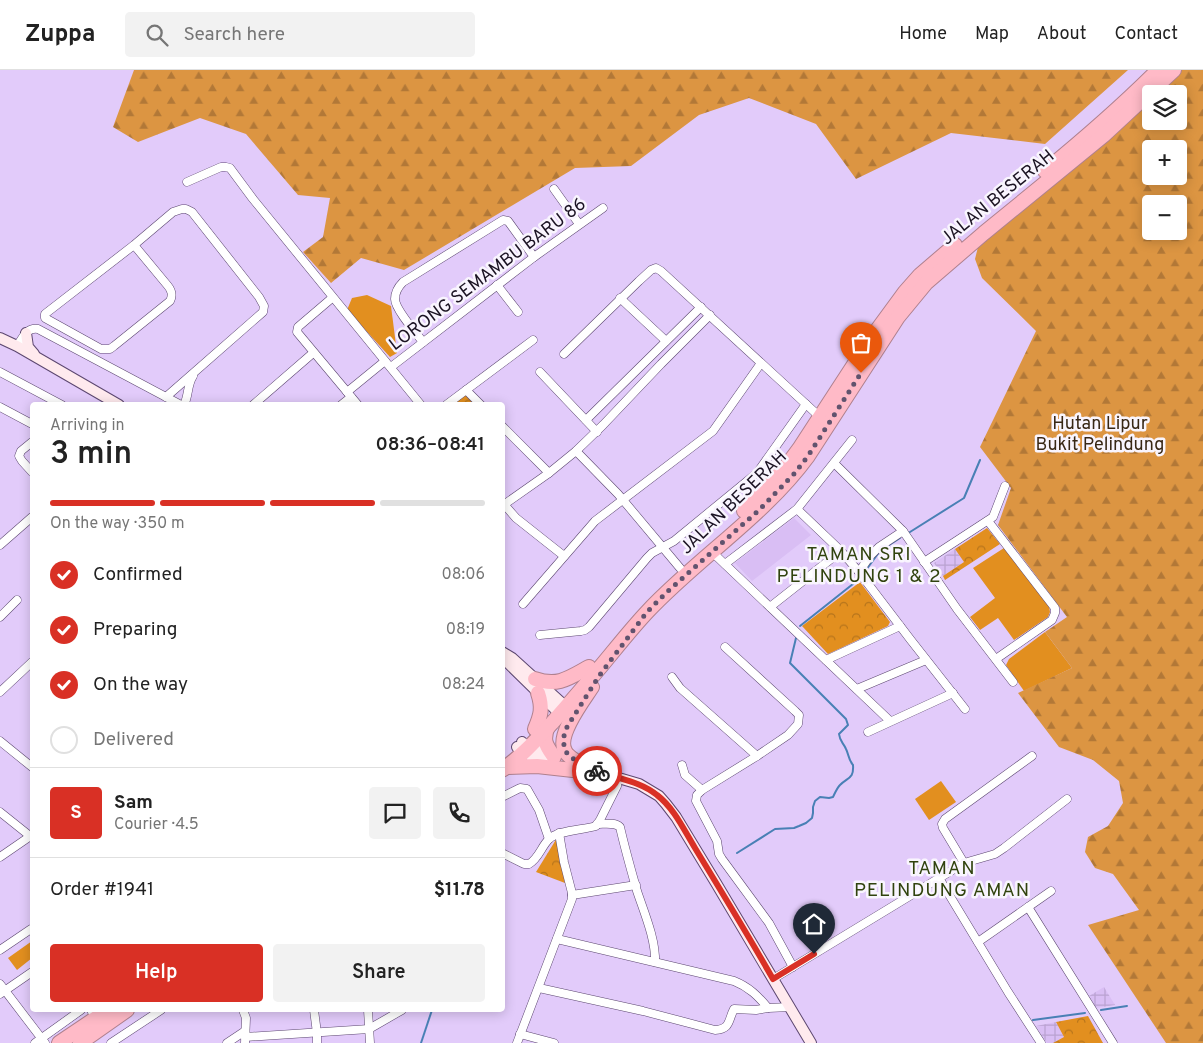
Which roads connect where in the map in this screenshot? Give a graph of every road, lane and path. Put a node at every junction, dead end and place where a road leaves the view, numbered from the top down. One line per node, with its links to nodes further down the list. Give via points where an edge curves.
1 (1158, 70): 45 (highway, JALAN BESERAH, via 1097,128 920,275 890,311)
2 (1174, 70): 68 (highway, JALAN BESERAH, via 1104,135 926,283 894,323 794,474)
3 (188, 182): 10 (street, via 221,168 230,168)
4 (554, 189): 6 (street)
5 (603, 208): 6 (street, LORONG SEMAMBU BARU 86)
6 (579, 224): 8 (street, LORONG SEMAMBU BARU 86)
7 (134, 244): 7 (street, via 171,289 170,301 110,349 101,349 45,318 45,314); 27 (street, via 173,212 189,210 263,303 263,312)
8 (534, 257): 9 (street, LORONG SEMAMBU BARU 86); 19 (street, via 508,221 501,220 403,282 398,287 395,302)
9 (497, 286): 13 (street); 19 (street, LORONG SEMAMBU BARU 86)
10 (332, 298): 21 (street, via 297,329); 25 (street)
11 (620, 298): 12 (street, via 656,268); 18 (street); 22 (street)
12 (701, 307): 14 (street); 18 (street)
13 (518, 312)
14 (710, 315): 24 (street); 51 (street)
15 (26, 332): 16 (main road, via 14,338); 20 (street); 23 (main road, via 28,348); 31 (street, via 38,329)
16 (0, 337): 20 (main road)
17 (533, 340): 29 (street)
18 (666, 341): 47 (street)
19 (423, 342): 25 (street, LORONG SEMAMBU BARU 86)
20 (11, 349): 23 (main road); 33 (main road)
21 (313, 353): 30 (street); 37 (street)
22 (564, 354)
23 (40, 360): 34 (main road)
24 (761, 363): 43 (street); 59 (street, via 713,431)
25 (388, 364): 30 (street, LORONG SEMAMBU BARU 86); 40 (street)
26 (0, 372): 32 (street)
27 (196, 372): 31 (street); 36 (street)
28 (540, 372): 47 (street)
29 (466, 390): 41 (street); 42 (street)
30 (349, 394): 38 (street, LORONG SEMAMBU BARU 86); 39 (street)
31 (166, 397): 35 (street)
32 (56, 402)
33 (102, 402)
34 (113, 402)
35 (176, 402)
36 (184, 402)
37 (256, 402)
38 (343, 402)
39 (356, 402)
40 (419, 402)
41 (450, 402)
42 (478, 402)
43 (806, 404): 45 (street); 67 (street, via 757,474)
44 (0, 407): 46 (street)
45 (820, 417): 73 (highway, JALAN BESERAH, via 771,484)
46 (24, 420): 48 (street); 49 (street)
47 (586, 420): 51 (street)
48 (30, 423)
49 (30, 428)
50 (505, 429): 57 (street)
51 (597, 432): 54 (street)
52 (852, 440): 55 (street)
53 (30, 444): 56 (street, via 20,454)
54 (576, 451): 57 (street); 59 (street)
55 (834, 463): 62 (street); 65 (street)
56 (30, 470)
57 (549, 472): 60 (street)
58 (1005, 486): 64 (street, via 994,517)
59 (622, 500): 67 (street); 70 (street, via 589,527)
60 (505, 504)
61 (505, 507): 70 (street)
62 (797, 509): 69 (street); 72 (street)
63 (30, 519): 66 (street)
64 (988, 521): 71 (street); 86 (street, via 1055,608 1052,620)
65 (903, 531): 71 (street); 74 (street, via 879,547)
66 (1, 541)
67 (663, 548): 73 (street); 81 (street, via 647,558 585,630)
68 (712, 552): 72 (street); 78 (highway, JALAN BESERAH)
69 (841, 552): 74 (street); 77 (street)
70 (564, 556): 76 (street)
71 (924, 562): 86 (street)
72 (726, 564): 77 (street)
73 (680, 568): 88 (highway, JALAN BESERAH, via 640,605)
74 (860, 572): 80 (street)
75 (17, 600): 79 (street)
76 (523, 604)
77 (770, 607): 84 (street)
78 (647, 612): 96 (highway, JALAN BESERAH); 110 (highway, via 599,676 564,734 565,751)
79 (0, 617)
80 (900, 626): 84 (street); 85 (street)
81 (540, 635)
82 (724, 647): 103 (street, via 799,715 798,724 784,739)
83 (505, 658): 90 (main road); 94 (main road)
84 (826, 660): 92 (street)
85 (926, 660): 92 (street); 95 (street)
86 (996, 660): 91 (street)
87 (30, 664): 93 (street)
88 (589, 667): 90 (highway, via 559,682); 96 (highway, JALAN BESERAH)
89 (672, 677): 103 (street, via 680,688)
90 (535, 679): 96 (main road)
91 (1013, 682)
92 (857, 689): 98 (street)
93 (0, 692)
94 (538, 693): 96 (main road); 99 (highway)
95 (952, 693): 97 (street); 98 (street)
96 (560, 707): 99 (highway, JALAN BESERAH)
97 (965, 709)
98 (890, 722): 100 (street)
99 (541, 728): 102 (highway, JALAN BESERAH); 105 (highway)
100 (868, 732)
101 (0, 741): 106 (street)
102 (522, 747): 105 (main road); 107 (highway, JALAN BESERAH); 110 (main road, via 535,758)
103 (757, 756): 112 (street)
104 (1032, 756): 123 (street, via 945,819 942,828)
105 (554, 757): 110 (main road)
106 (30, 765)
107 (505, 765)
108 (682, 765): 112 (street, via 686,775)
109 (505, 766): 110 (highway)
110 (581, 768): 111 (main road)
111 (618, 778): 116 (street); 136 (main road, via 639,784 666,804)
112 (702, 790): 134 (street, via 696,800 719,854 769,924)
113 (505, 796): 120 (street, via 520,788 527,789)
114 (1067, 800): 123 (street, via 995,854)
115 (0, 812): 118 (street)
116 (597, 824): 117 (street); 125 (street, via 619,825)
117 (559, 833): 120 (street); 127 (street)
118 (30, 835)
119 (30, 837): 122 (street)
120 (549, 838): 121 (street, via 529,864)
121 (505, 854)
122 (0, 857)
123 (964, 863): 124 (street)
124 (939, 878): 131 (street); 134 (street)
125 (636, 885): 127 (street); 133 (street, via 651,933)
126 (1052, 891): 128 (street)
127 (572, 895): 130 (street)
128 (1028, 907): 131 (street); 164 (street)
129 (30, 930): 132 (street)
130 (558, 939): 133 (street); 137 (street)
131 (978, 942): 163 (street)
132 (0, 950)
133 (655, 962): 140 (street, via 743,984)
134 (793, 966): 136 (street)
135 (30, 973): 138 (street)
136 (773, 979): 139 (main road)
137 (539, 988): 140 (street, via 715,1030 728,1026 734,1009); 151 (street)
138 (2, 990): 153 (street)
139 (790, 1007): 140 (street); 162 (main road)
140 (768, 1008)
141 (78, 1012): 153 (street)
142 (124, 1012): 155 (highway)
143 (156, 1012): 156 (street)
144 (243, 1012): 152 (street, via 246,1018)
145 (314, 1012): 150 (street)
146 (368, 1012): 149 (street)
147 (399, 1012): 149 (street)
148 (93, 1014): 154 (highway)
149 (369, 1029): 150 (street); 159 (street)
150 (317, 1032): 152 (street); 158 (street)
151 (520, 1034): 160 (street); 161 (street)
152 (245, 1037): 157 (street)
153 (41, 1041)
154 (59, 1043)
155 (80, 1043)
156 (111, 1043)
157 (227, 1043)
158 (317, 1043)
159 (370, 1043)
160 (517, 1043)
161 (554, 1043)
162 (811, 1043)
163 (1041, 1043)
164 (1112, 1043)

